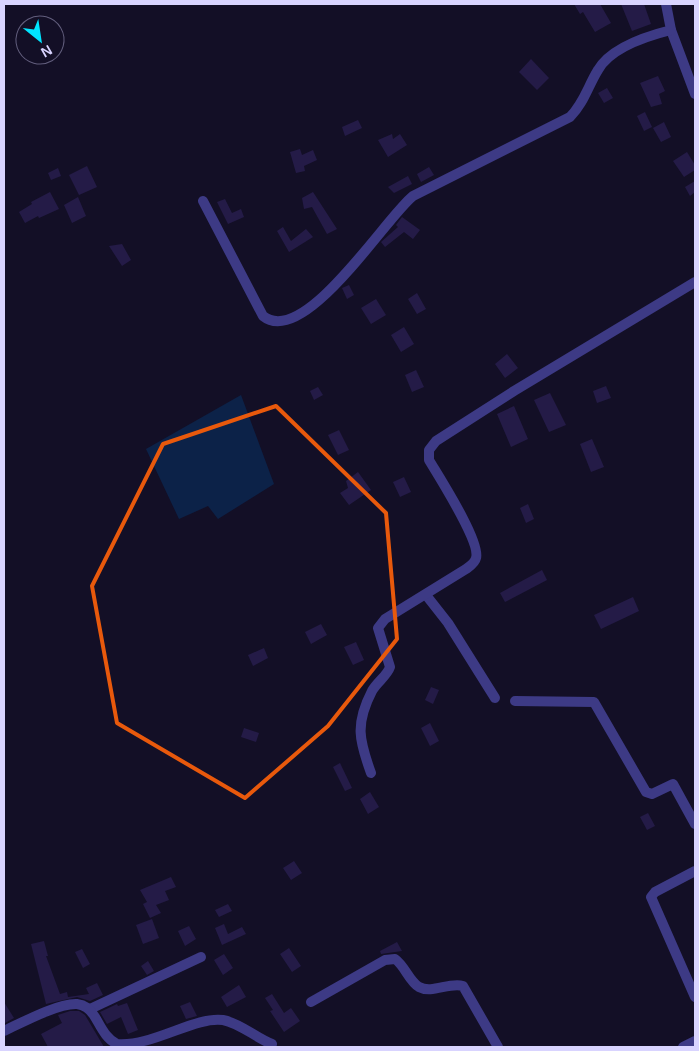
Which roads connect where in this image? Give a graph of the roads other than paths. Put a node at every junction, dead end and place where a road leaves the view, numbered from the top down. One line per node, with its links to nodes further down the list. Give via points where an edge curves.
1 (666, 4): 2 (street)
2 (671, 30): 3 (street); 4 (street, via 625,47 604,61 579,108 570,117 408,200 348,273 307,310 293,318 274,322 263,316)
3 (695, 94)
4 (203, 201)
5 (695, 282): 6 (street, via 436,441 429,450 429,460 477,552 474,563)
6 (426, 595): 7 (street, via 448,623); 9 (street, via 385,619 378,628 390,667 372,692 361,723 360,738)
7 (494, 698)
8 (515, 701): 10 (street, via 594,702 646,792 652,794 673,784)
9 (371, 773)
10 (695, 824)
11 (695, 872): 13 (street, via 654,892 651,897)
12 (201, 958): 15 (street)
13 (695, 997)
14 (311, 1002): 21 (street, via 385,960 395,960 416,985 424,989 463,986)
15 (90, 1009): 16 (street, via 70,1004); 20 (street)
16 (5, 1029)
17 (695, 1041): 22 (street)
18 (147, 1044): 19 (street, via 216,1020 229,1022); 20 (street)
19 (272, 1044)
20 (113, 1045)
21 (498, 1047)
22 (683, 1047)

